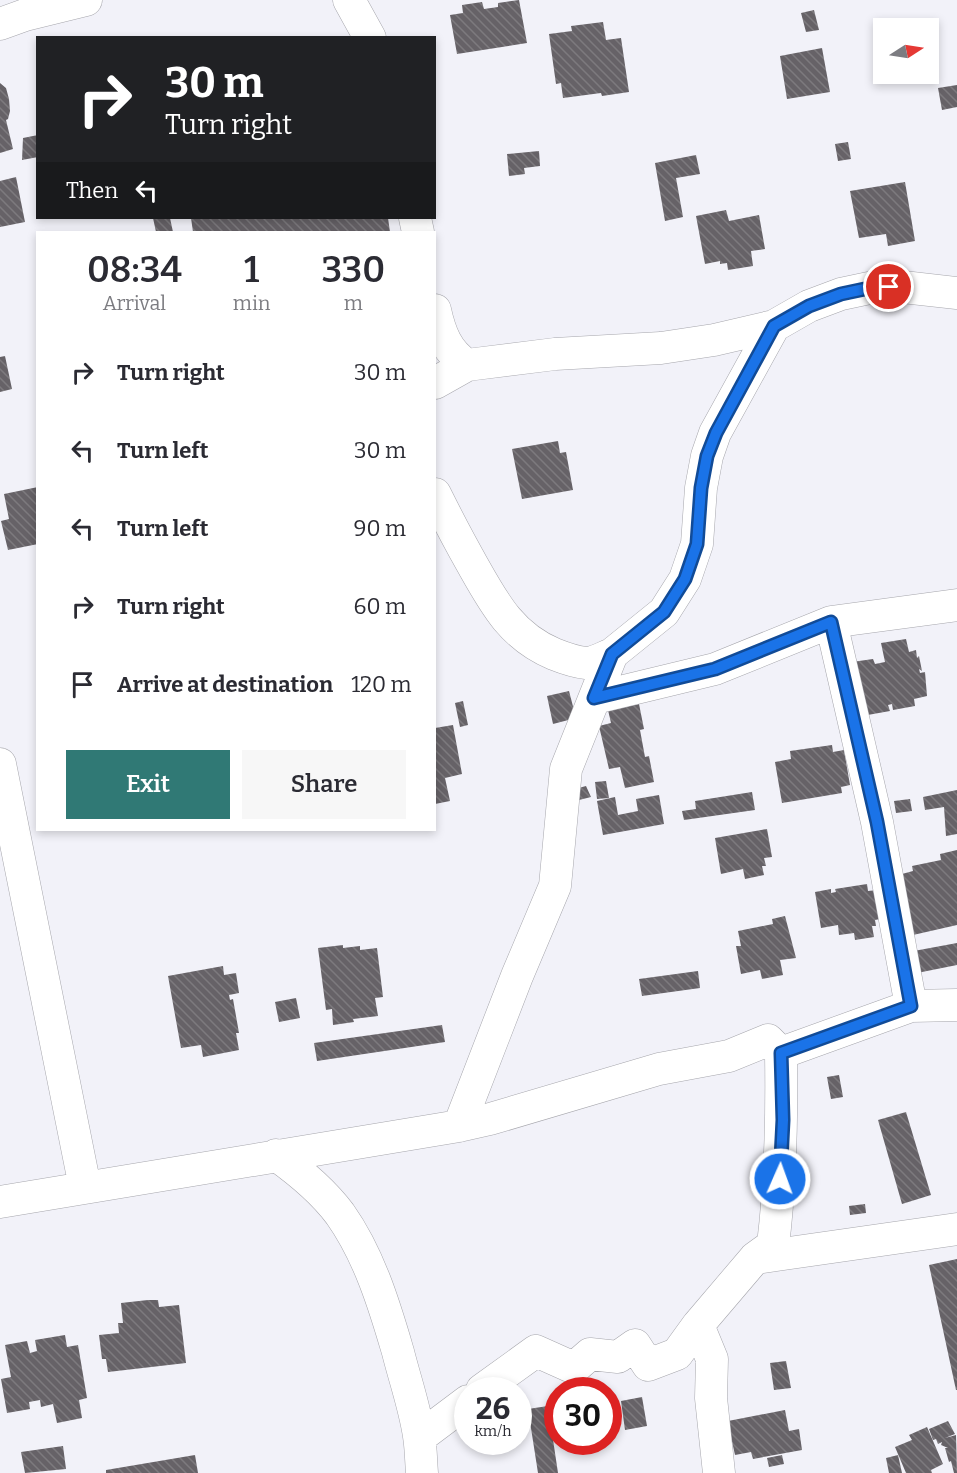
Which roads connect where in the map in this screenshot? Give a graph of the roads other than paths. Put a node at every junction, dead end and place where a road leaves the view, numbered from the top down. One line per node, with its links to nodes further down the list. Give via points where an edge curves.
1 (86, 0): 3 (street)
2 (349, 0): 4 (street)
3 (0, 24)
4 (369, 36)
5 (957, 293): 7 (street, via 874,287 809,306)
6 (436, 314): 8 (street, via 449,350)
7 (774, 326): 8 (street, via 661,348 555,354); 13 (street, via 713,441 701,488 697,544 685,579 664,612)
8 (467, 365): 9 (street)
9 (436, 382)
10 (436, 496): 13 (street, via 480,578 507,622 518,632 531,643 564,658 588,663)
11 (957, 605): 12 (street)
12 (831, 622): 14 (street, via 715,669); 17 (street, via 877,822)
13 (612, 654): 14 (street)
14 (594, 698): 19 (street, via 566,769 555,886)
15 (0, 764): 21 (street)
16 (957, 1005): 17 (street)
17 (911, 1006): 18 (street)
18 (781, 1053): 19 (street, via 768,1040 729,1056 659,1070); 24 (street, via 779,1198 773,1245)
19 (459, 1125): 20 (street)
20 (276, 1155): 21 (street); 28 (street, via 303,1174 339,1212 353,1234 380,1293)
21 (85, 1187): 22 (street)
22 (0, 1202)
23 (957, 1229): 24 (street)
24 (755, 1258): 25 (street)
25 (698, 1325): 26 (street, via 677,1354 648,1365 635,1345 618,1357 590,1354 574,1368 536,1351); 30 (street, via 712,1359 711,1398)
26 (500, 1377)
27 (454, 1412): 28 (street)
28 (420, 1437): 29 (street)
29 (422, 1473)
30 (719, 1473)

